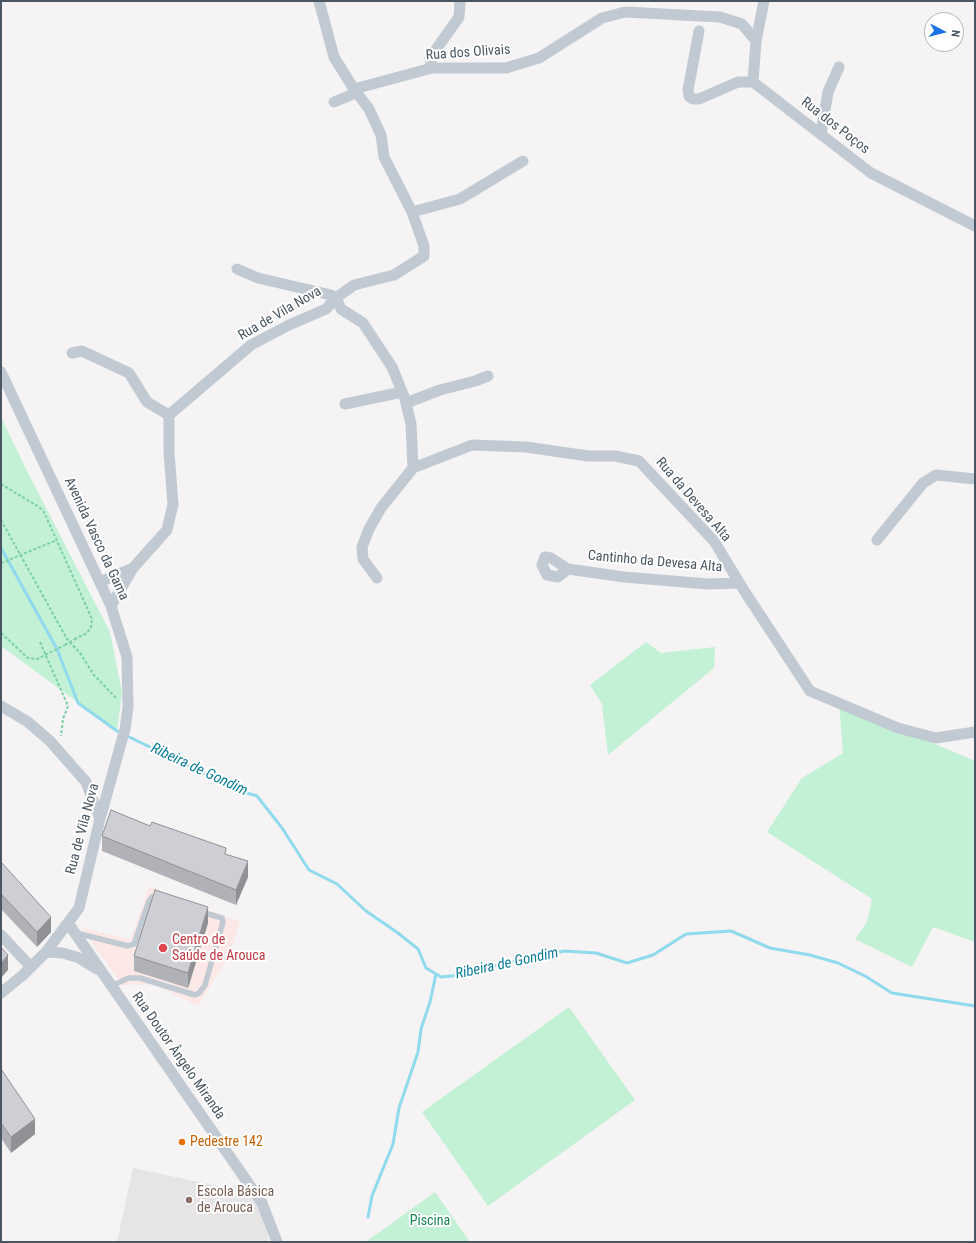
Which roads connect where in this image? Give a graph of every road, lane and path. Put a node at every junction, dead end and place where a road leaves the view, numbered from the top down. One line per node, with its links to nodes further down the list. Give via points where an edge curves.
1 (319, 1): 9 (street, via 334,57)
2 (460, 1): 7 (street, via 459,17 430,58)
3 (764, 1): 5 (street)
4 (699, 31): 8 (street, via 689,96 699,99 738,82)
5 (756, 41): 7 (street, Rua dos Olivais, via 742,24 720,17 625,12 602,18 539,58 506,68); 8 (street)
6 (839, 67): 11 (street, via 828,92)
7 (432, 68): 9 (street, Rua dos Olivais)
8 (753, 82): 11 (street, Rua dos Poços)
9 (354, 90): 10 (street, Rua dos Olivais, via 351,95); 13 (street, Rua de Vila Nova, via 369,109 381,135 384,157)
10 (334, 102)
11 (820, 134): 14 (street, Rua dos Poços, via 871,173)
12 (523, 161): 13 (street, via 460,198)
13 (412, 212): 16 (street, Rua de Vila Nova, via 424,246 424,256 394,275 354,286)
14 (975, 226)
15 (237, 269): 16 (street, via 258,278)
16 (336, 298): 20 (street, via 341,309 363,322 392,367); 23 (street, Rua de Vila Nova, via 326,308 251,344)
17 (72, 353): 23 (street, via 82,351 129,373 147,402)
18 (1, 372): 35 (street, Avenida Vasco da Gama)
19 (488, 376): 21 (street)
20 (402, 392): 21 (street); 22 (street)
21 (406, 403): 24 (street, via 411,424)
22 (345, 404)
23 (169, 415): 32 (street, via 173,504 167,530)
24 (413, 468): 34 (street, via 381,508 362,547 363,558); 36 (street, Rua da Devesa Alta, via 472,445 526,447 588,456 615,456 639,461 714,541)
25 (975, 479): 29 (street, via 936,475 923,483)
26 (1, 484): 28 (path, via 44,512)
27 (1, 520): 30 (path)
28 (57, 540): 30 (path); 40 (path, bridge, via 92,619 87,633)
29 (877, 540)
30 (20, 555): 31 (path); 42 (path, via 67,639 113,697)
31 (1, 563)
32 (133, 568): 35 (street); 37 (street)
33 (568, 569): 36 (street, Cantinho da Devesa Alta, via 657,580 708,584)
34 (377, 578)
35 (100, 582): 37 (street, Avenida Vasco da Gama)
36 (739, 583): 43 (street, Rua da Devesa Alta, via 810,690 898,728 936,738)
37 (111, 606): 42 (street, Avenida Vasco da Gama, via 127,657)
38 (1, 633): 40 (path, via 28,658 37,659)
39 (40, 642): 40 (path)
40 (46, 655): 45 (path, via 68,706 63,720)
41 (1, 706): 45 (street, via 28,722)
42 (128, 707): 44 (street, Avenida Vasco da Gama)
43 (975, 732)
44 (123, 734): 46 (street, Rua de Vila Nova)
45 (59, 751): 46 (street, via 86,782)
46 (100, 819): 49 (street, Rua de Vila Nova, via 79,908)
47 (164, 900): 50 (lane, via 152,897 149,900 134,944 128,946)
48 (192, 909): 55 (lane, via 222,918 223,922 205,985 199,993 195,995 140,978 130,978)
49 (68, 924): 50 (street, Rua Doutor Ângelo Miranda); 52 (street, Rua de Vila Nova)
50 (75, 933): 54 (street, Rua Doutor Ângelo Miranda)
51 (1, 935): 53 (street)
52 (46, 952): 53 (street, Rua de Vila Nova); 54 (street, Rua Doutor Ângelo Miranda, via 63,953 78,958)
53 (31, 966): 56 (street, Rua de Vila Nova)
54 (101, 971): 55 (street, Rua Doutor Ângelo Miranda)
55 (111, 986): 57 (street, Rua Doutor Ângelo Miranda, via 262,1203)
56 (1, 993)
57 (277, 1242)

